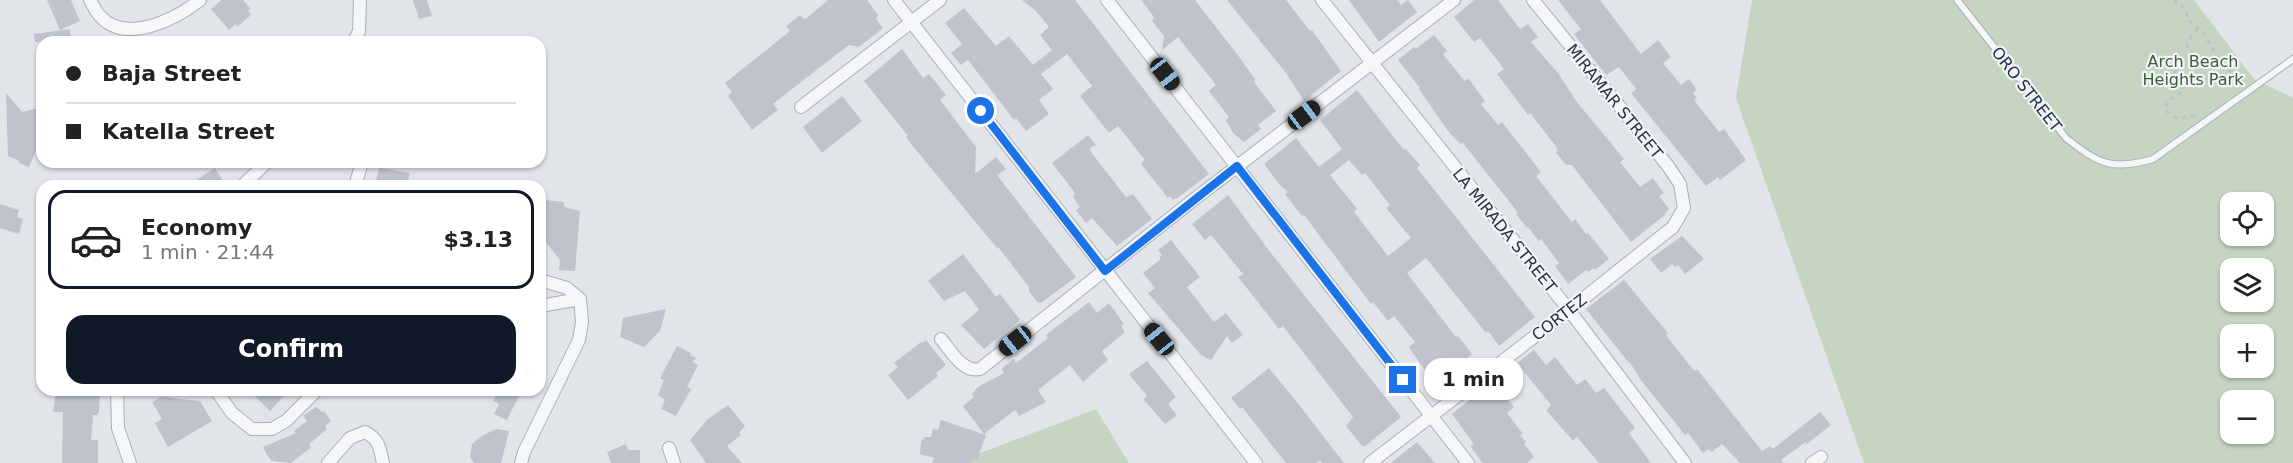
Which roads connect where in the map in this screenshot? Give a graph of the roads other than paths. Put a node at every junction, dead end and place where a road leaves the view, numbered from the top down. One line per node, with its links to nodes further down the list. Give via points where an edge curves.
1 (90, 0): 2 (street, via 100,17 116,26 136,29 158,25)
2 (200, 0)
3 (360, 0): 12 (street)
4 (894, 0): 11 (street)
5 (940, 0): 11 (street)
6 (1107, 0): 16 (street)
7 (1322, 0): 14 (street, LA MIRADA STREET)
8 (1454, 0): 14 (street)
9 (1533, 0): 19 (street, MIRAMAR STREET, via 1668,166 1680,184)
10 (1957, 0): 13 (lane, ORO STREET, via 2066,138 2089,156 2109,164 2131,165 2153,159)
11 (912, 22): 15 (street); 20 (street)
12 (357, 36)
13 (2293, 59)
14 (1372, 64): 16 (street); 24 (street, LA MIRADA STREET)
15 (801, 107)
16 (1237, 166): 20 (street); 29 (street)
17 (261, 168): 18 (street)
18 (248, 180)
19 (1684, 208): 24 (street, CORTEZ, via 1673,227)
20 (1105, 271): 25 (street, via 980,369 966,368); 36 (street)
21 (546, 282): 22 (street, via 567,288)
22 (579, 299): 23 (street); 34 (street, via 579,340)
23 (546, 305)
24 (1569, 310): 29 (street, CORTEZ); 39 (street, LA MIRADA STREET)
25 (941, 339)
26 (117, 396): 31 (street, via 118,428)
27 (220, 396): 28 (street, via 232,413 252,429 272,429 286,422)
28 (311, 396)
29 (1431, 415): 37 (street, CORTEZ); 38 (street)
30 (669, 448): 35 (street)
31 (130, 463)
32 (328, 463): 33 (street, via 350,438 365,432 380,445)
33 (383, 463)
34 (521, 463)
35 (674, 463)
36 (1256, 463)
37 (1370, 463)
38 (1468, 463)
39 (1685, 463)

